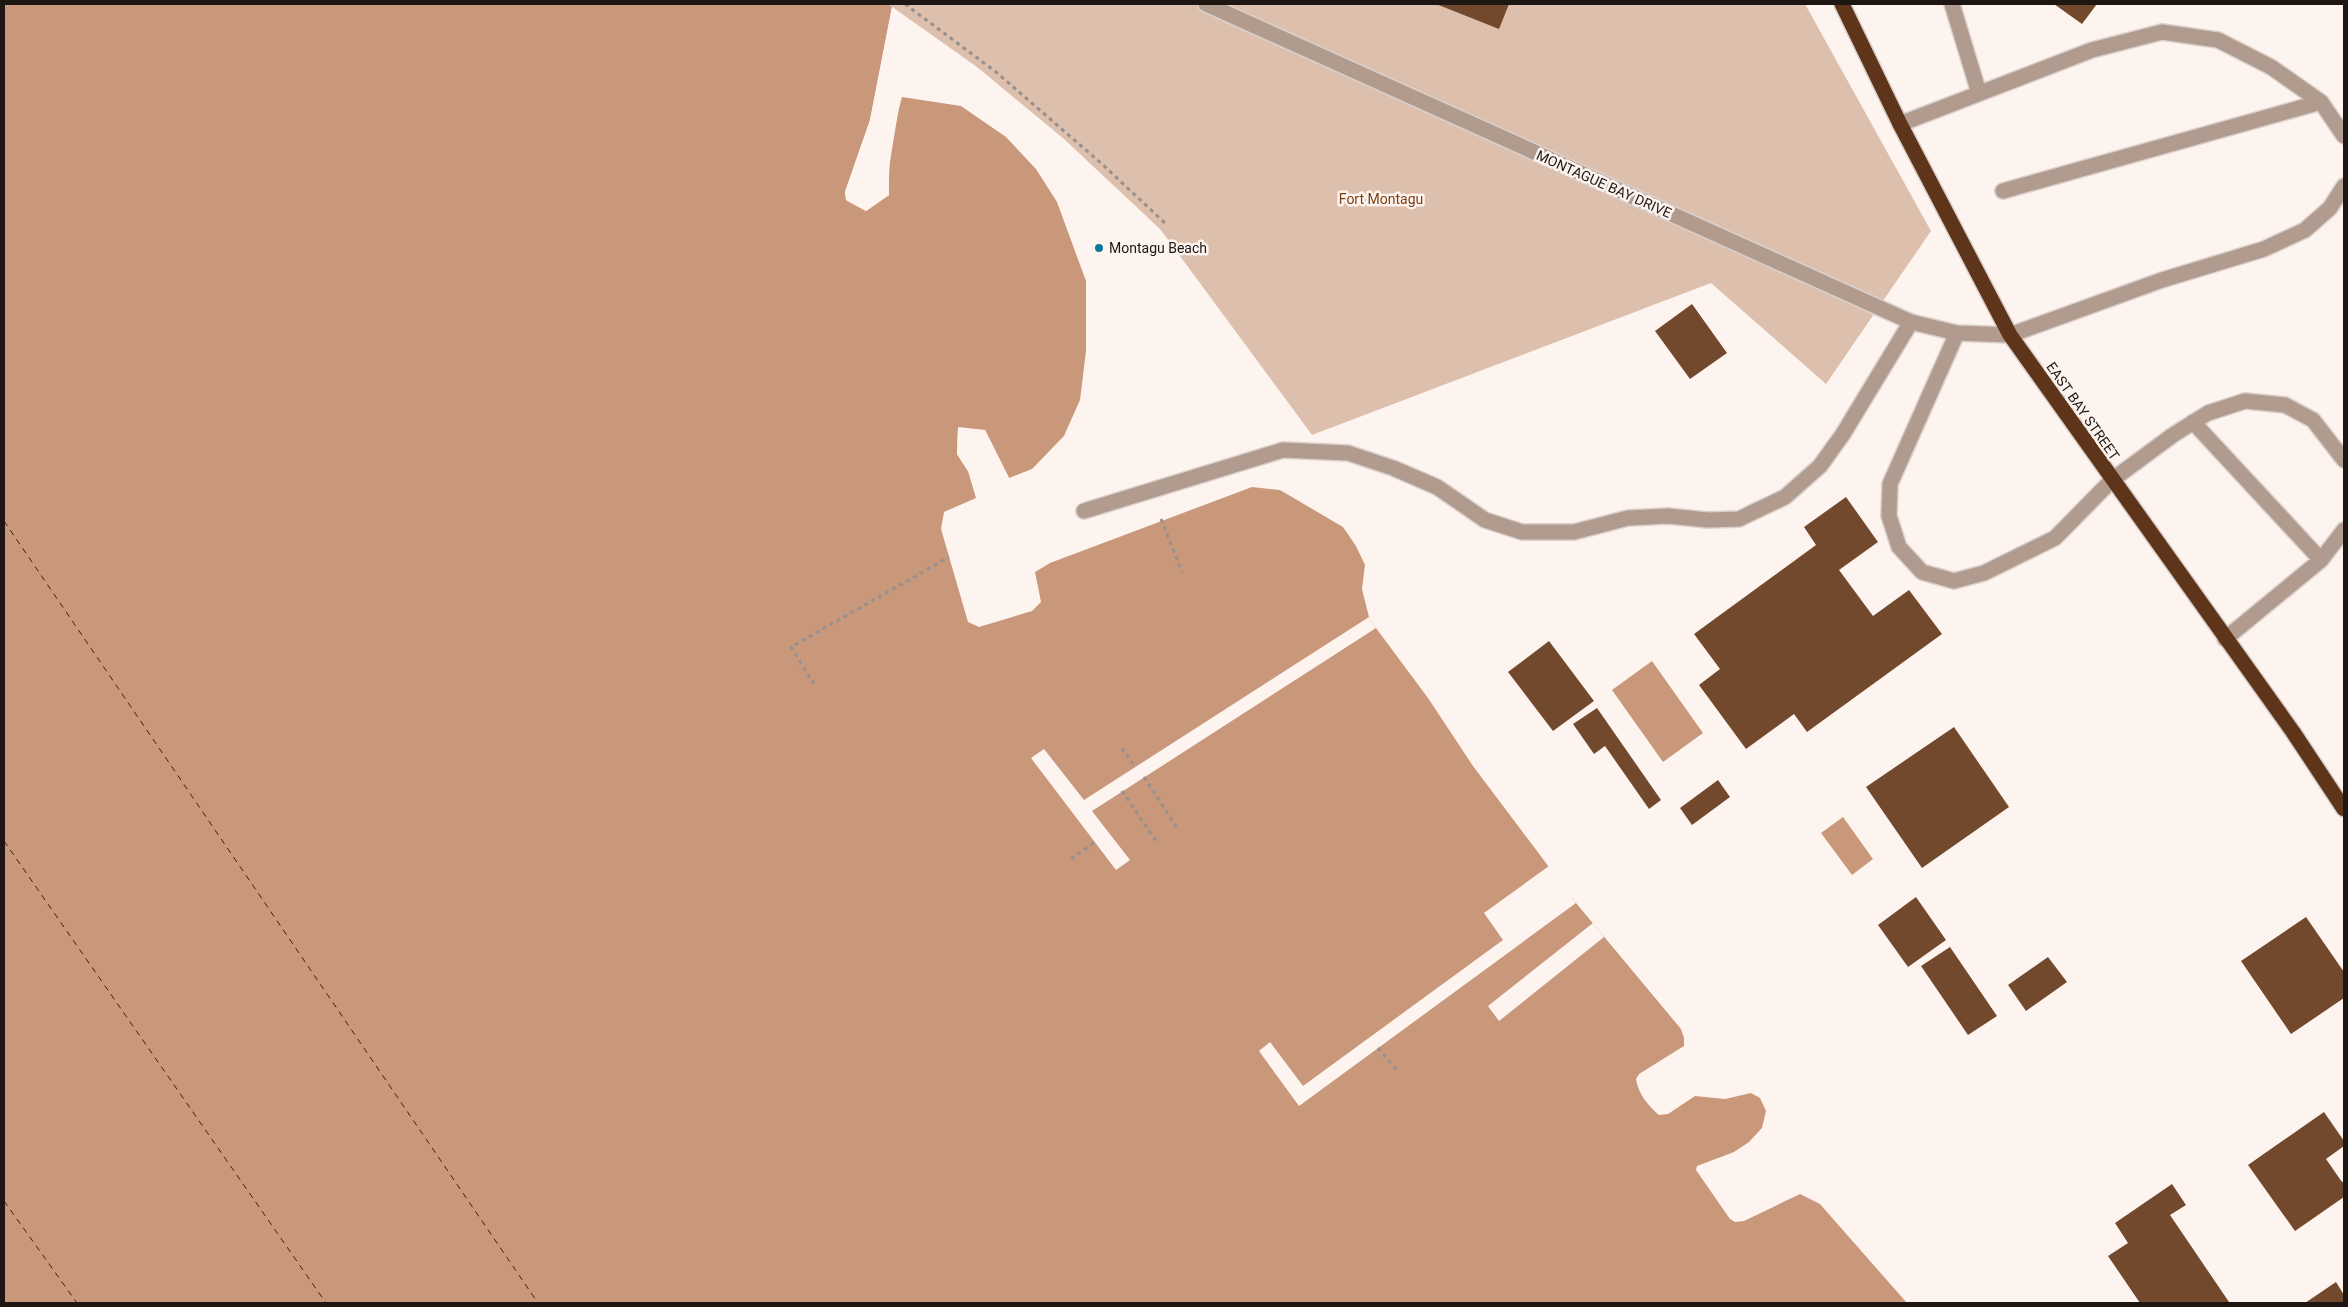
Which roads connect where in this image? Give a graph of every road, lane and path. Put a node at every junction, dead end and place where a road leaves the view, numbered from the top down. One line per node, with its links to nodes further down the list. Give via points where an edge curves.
1 (905, 4): 11 (path, via 996,72)
2 (1206, 4): 12 (street, MONTAGUE BAY DRIVE)
3 (1842, 4): 7 (highway, EAST BAY STREET)
4 (1952, 4): 5 (street)
5 (1979, 93): 6 (street, via 2092,50 2162,32 2218,40 2270,67); 7 (street)
6 (2321, 102): 8 (street); 10 (street)
7 (1900, 124): 14 (highway, EAST BAY STREET)
8 (2344, 136)
9 (2344, 186): 14 (street, via 2330,208 2305,230 2264,249 2162,280)
10 (2002, 192)
11 (1166, 224)
12 (1911, 322): 13 (street, MONTAGUE BAY DRIVE); 18 (street, via 1820,466 1785,497 1739,519 1628,518 1574,532 1522,532 1485,520 1437,487 1393,468 1348,453 1283,450)
13 (1957, 333): 14 (street, MONTAGUE BAY DRIVE); 17 (street, via 1890,484 1889,516 1899,547 1922,572 1954,581 1984,573 2055,538)
14 (2010, 335): 17 (highway, EAST BAY STREET)
15 (2193, 422): 16 (street, via 2208,413 2245,401 2285,405 2313,420); 17 (street); 22 (street)
16 (2344, 460)
17 (2112, 480): 24 (highway, EAST BAY STREET)
18 (1084, 511)
19 (1162, 519): 23 (path)
20 (2344, 530): 22 (street)
21 (949, 557): 25 (path, via 790,647)
22 (2321, 560): 24 (street)
23 (1182, 572)
24 (2225, 639): 30 (highway, EAST BAY STREET)
25 (814, 684)
26 (1122, 748): 27 (path)
27 (1135, 767)
28 (1144, 777): 31 (path)
29 (1122, 791): 33 (path)
30 (2344, 809)
31 (1179, 831)
32 (1095, 842): 34 (path)
33 (1158, 844)
34 (1071, 859)
35 (1378, 1048): 36 (path)
36 (1397, 1070)

